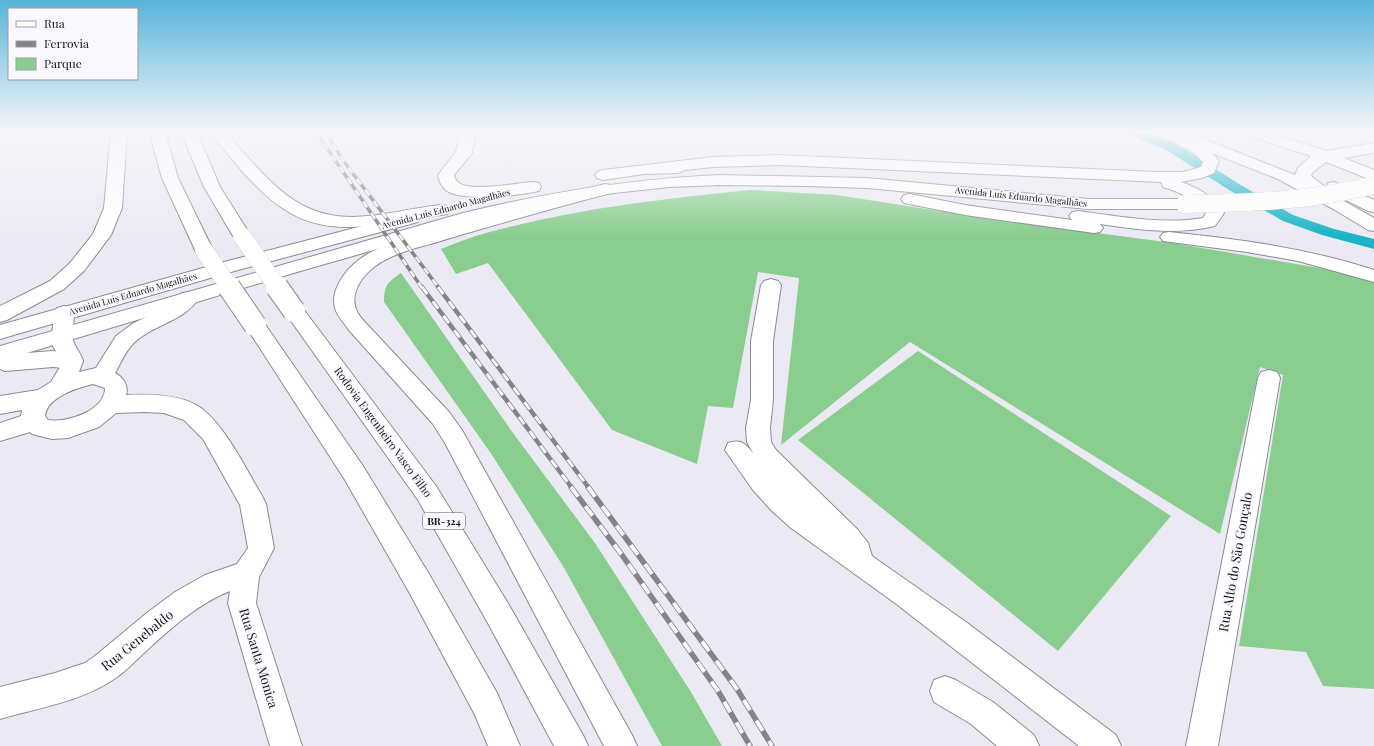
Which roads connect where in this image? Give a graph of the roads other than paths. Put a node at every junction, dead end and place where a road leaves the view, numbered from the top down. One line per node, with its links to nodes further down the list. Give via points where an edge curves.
1 (116, 167): 31 (main road, via 112,208 102,235 77,267 57,284)
2 (167, 167): 50 (main road, bridge, via 178,197 204,250 354,473 486,704)
3 (204, 167): 51 (main road, Rodovia Engenheiro Vasco Filho / BR-324, bridge, via 212,187 242,236 294,311 428,492)
4 (248, 167): 25 (main road, via 276,197 309,216 336,221 365,221)
5 (453, 167): 19 (main road, via 446,175 448,182 454,188 464,191 478,192)
6 (666, 167): 13 (main road)
7 (923, 167): 15 (main road)
8 (1210, 167): 15 (main road, via 1200,174 1186,177)
9 (1262, 167): 23 (main road)
10 (1294, 167): 14 (main road)
11 (1309, 167): 14 (main road)
12 (1361, 167): 16 (main road)
13 (644, 169): 19 (main road, Avenida Luís Eduardo Magalhães); 22 (main road, Avenida Luís Eduardo Magalhães, via 758,168 856,172)
14 (1304, 171): 23 (main road, via 1303,177 1311,185); 24 (main road)
15 (1116, 176): 21 (main road, via 1161,181 1178,186 1206,200 1215,213 1209,222 1192,227 1174,227)
16 (1374, 176)
17 (808, 181): 20 (main road, Avenida Luís Eduardo Magalhães, via 669,182); 21 (main road); 22 (main road, Avenida Luís Eduardo Magalhães, via 866,183 1088,204)
18 (1374, 185): 22 (main road, bridge, via 1293,200)
19 (533, 186): 25 (main road, Avenida Luís Eduardo Magalhães)
20 (605, 189): 29 (main road, Avenida Luís Eduardo Magalhães, via 530,202 469,217); 52 (main road, via 473,226 370,260 359,269 349,284 345,294 345,309 355,324 441,418 454,437)
21 (882, 193): 27 (main road, via 965,210 1048,222 1284,251 1346,266)
22 (1178, 204)
23 (1340, 206): 26 (main road)
24 (1374, 207)
25 (441, 210): 30 (main road, Avenida Luís Eduardo Magalhães)
26 (1374, 226)
27 (1374, 276)
28 (771, 285): 45 (main road, via 762,341 759,442 767,457 849,538 858,551)
29 (189, 298): 33 (main road, Avenida Luís Eduardo Magalhães); 37 (main road, Avenida Luís Eduardo Magalhães, via 169,314 139,329 123,342)
30 (64, 313): 32 (main road, Avenida Luís Eduardo Magalhães); 33 (main road, Avenida Luís Eduardo Magalhães)
31 (0, 315)
32 (0, 332)
33 (62, 336): 34 (main road, Avenida Luís Eduardo Magalhães); 35 (main road, Avenida Luís Eduardo Magalhães)
34 (0, 354)
35 (72, 361): 36 (main road, via 53,359); 39 (main road, via 69,371)
36 (0, 364)
37 (102, 377): 39 (main road, via 82,378); 41 (main road, via 116,385 117,393)
38 (1269, 378): 55 (main road, Rua Alto do São Gonçalo)
39 (43, 404): 40 (main road); 41 (main road, via 40,428 50,430 78,426 93,419); 42 (main road); 43 (main road)
40 (0, 405)
41 (110, 405): 46 (main road, Rua Santa Monica, via 145,402 164,404 192,414 211,433 253,504 261,548)
42 (0, 420)
43 (0, 432)
44 (737, 450): 45 (main road, via 777,500 810,529)
45 (860, 562): 54 (main road, via 979,648)
46 (246, 574): 48 (main road, Rua Genebaldo, via 225,580 184,603 163,617 106,667 86,679); 49 (main road, Rua Santa Monica, via 242,603)
47 (945, 691): 53 (main road, via 982,713)
48 (0, 703)
49 (286, 746)
50 (504, 746)
51 (572, 746)
52 (621, 746)
53 (1022, 746)
54 (1105, 746)
55 (1202, 746)

